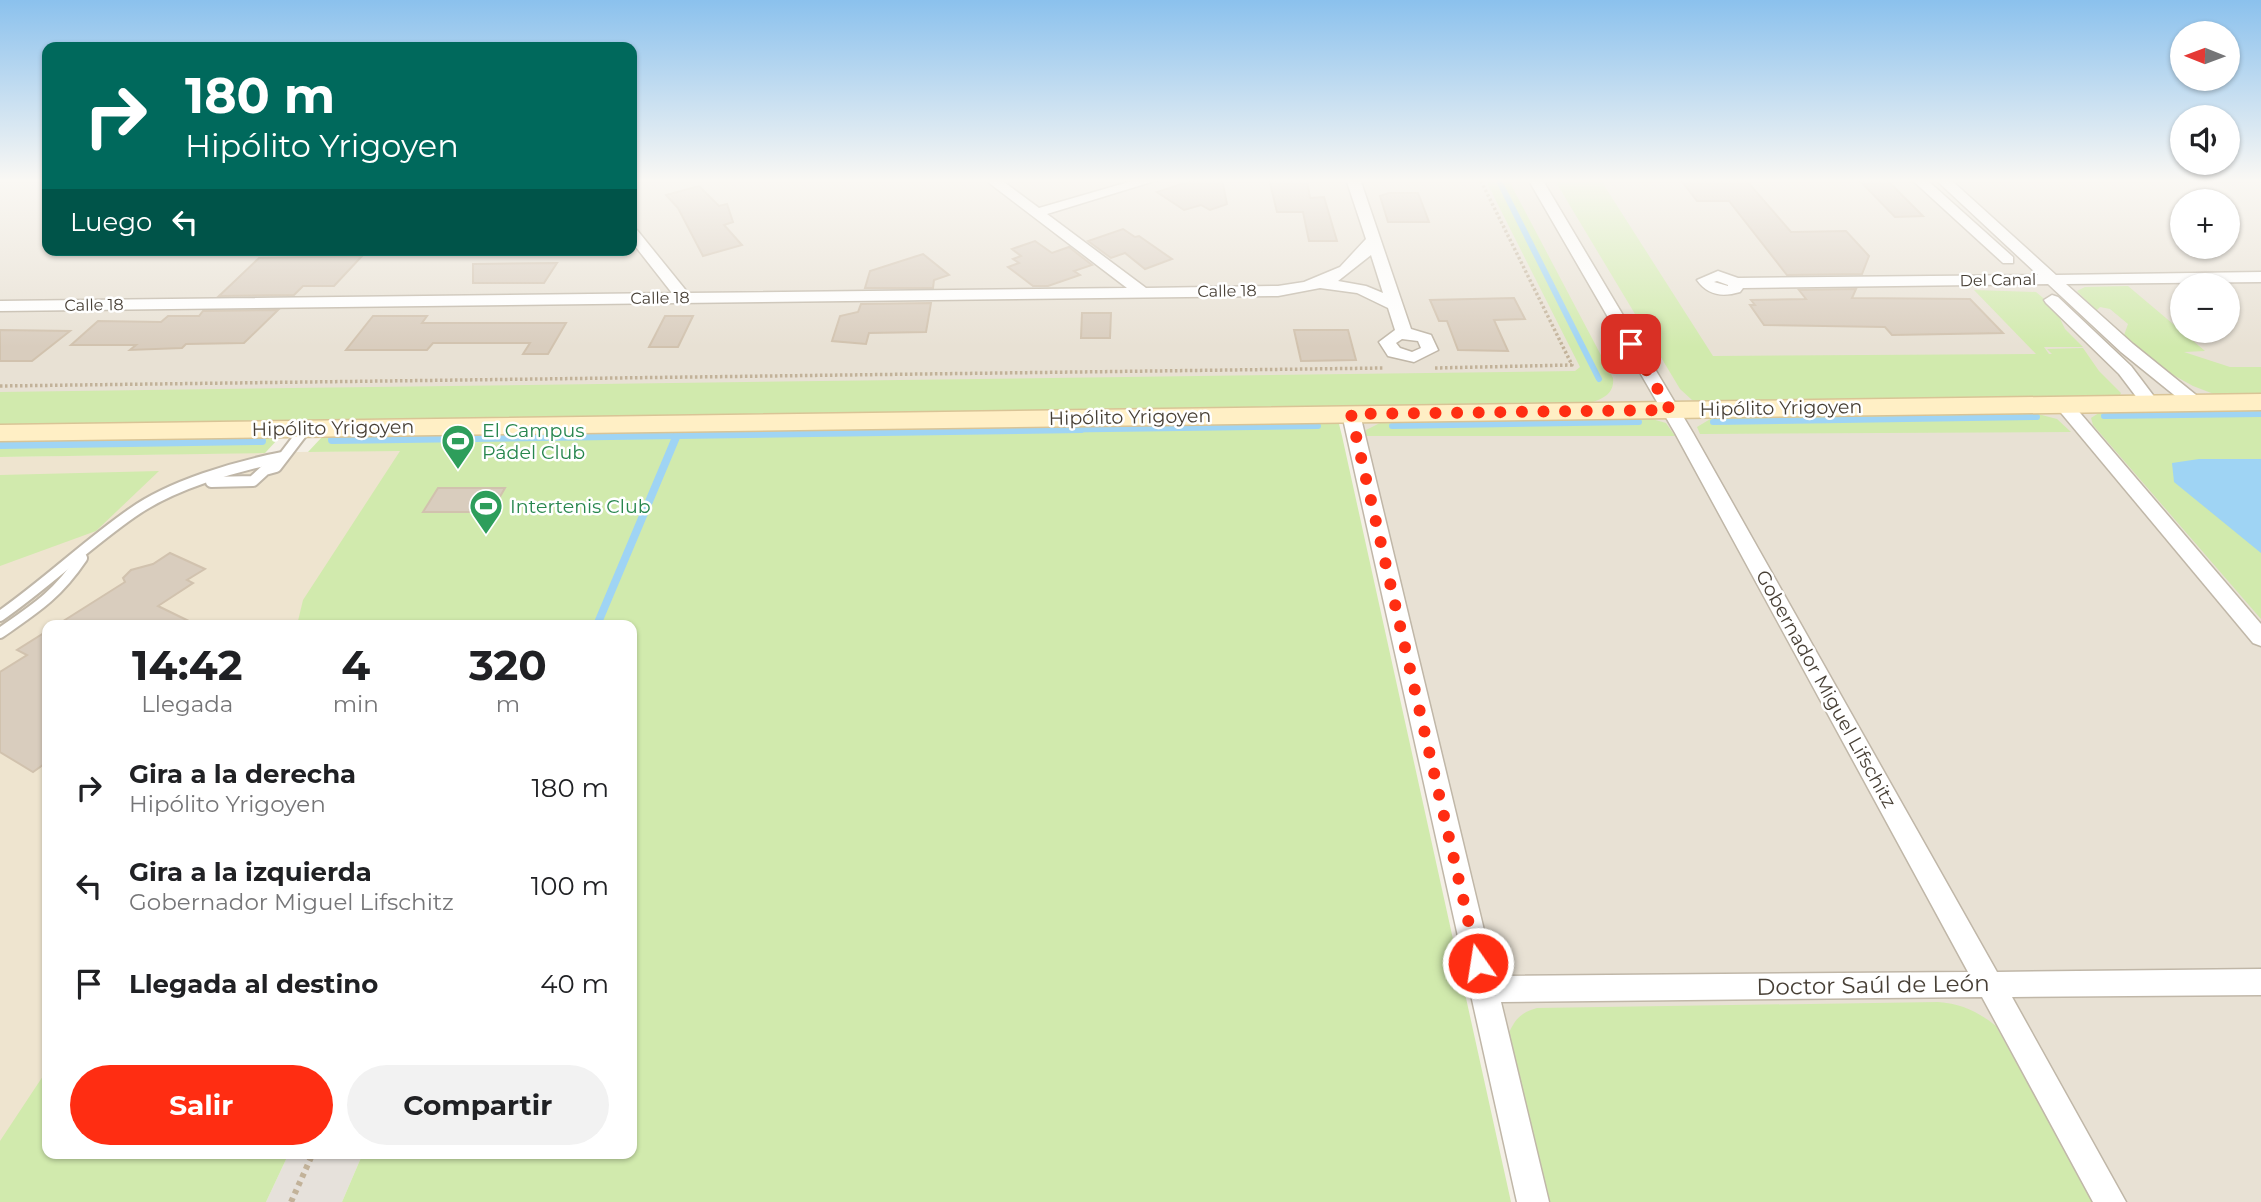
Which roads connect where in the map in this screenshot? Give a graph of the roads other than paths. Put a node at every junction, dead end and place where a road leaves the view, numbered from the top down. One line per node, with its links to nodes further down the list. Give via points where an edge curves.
1 (1066, 235): 13 (street)
2 (1372, 235): 7 (street)
3 (1568, 235): 22 (street, Gobernador Miguel Lifschitz)
4 (1980, 235): 10 (street)
5 (2003, 235): 9 (street)
6 (637, 239): 14 (street)
7 (1373, 239): 11 (street, Calle 18, via 1356,264); 15 (street)
8 (2261, 277): 9 (street, Del Canal)
9 (2050, 279): 10 (street, Del Canal); 20 (street)
10 (2029, 280): 12 (street, Del Canal); 19 (street, via 2104,348)
11 (1320, 283): 13 (street, Calle 18, via 1278,291); 15 (street, Calle 18, via 1362,289)
12 (1736, 283)
13 (1142, 292): 14 (street, Calle 18)
14 (684, 298): 16 (street, Calle 18)
15 (1395, 305): 17 (street)
16 (0, 306)
17 (1404, 333)
18 (2261, 402): 20 (main road, Hipólito Yrigoyen)
19 (2150, 403): 20 (main road, Hipólito Yrigoyen); 21 (main road, Hipólito Yrigoyen)
20 (2195, 403)
21 (2063, 404): 22 (main road, Hipólito Yrigoyen); 31 (street)
22 (1670, 410): 23 (main road, Hipólito Yrigoyen); 33 (street, Gobernador Miguel Lifschitz)
23 (1351, 414): 24 (main road, Hipólito Yrigoyen); 34 (street)
24 (306, 428): 25 (main road, Hipólito Yrigoyen); 26 (lane)
25 (0, 433)
26 (283, 457): 27 (lane); 27 (lane, via 253,481)
27 (204, 482): 28 (lane, via 133,512)
28 (99, 537): 29 (lane); 30 (lane, via 63,586)
29 (0, 616)
30 (0, 634)
31 (2261, 638)
32 (2261, 982): 33 (street, Doctor Saúl de León)
33 (1989, 984): 34 (street, Doctor Saúl de León); 36 (street, Gobernador Miguel Lifschitz)
34 (1484, 989): 35 (street)
35 (1533, 1202)
36 (2110, 1202)

